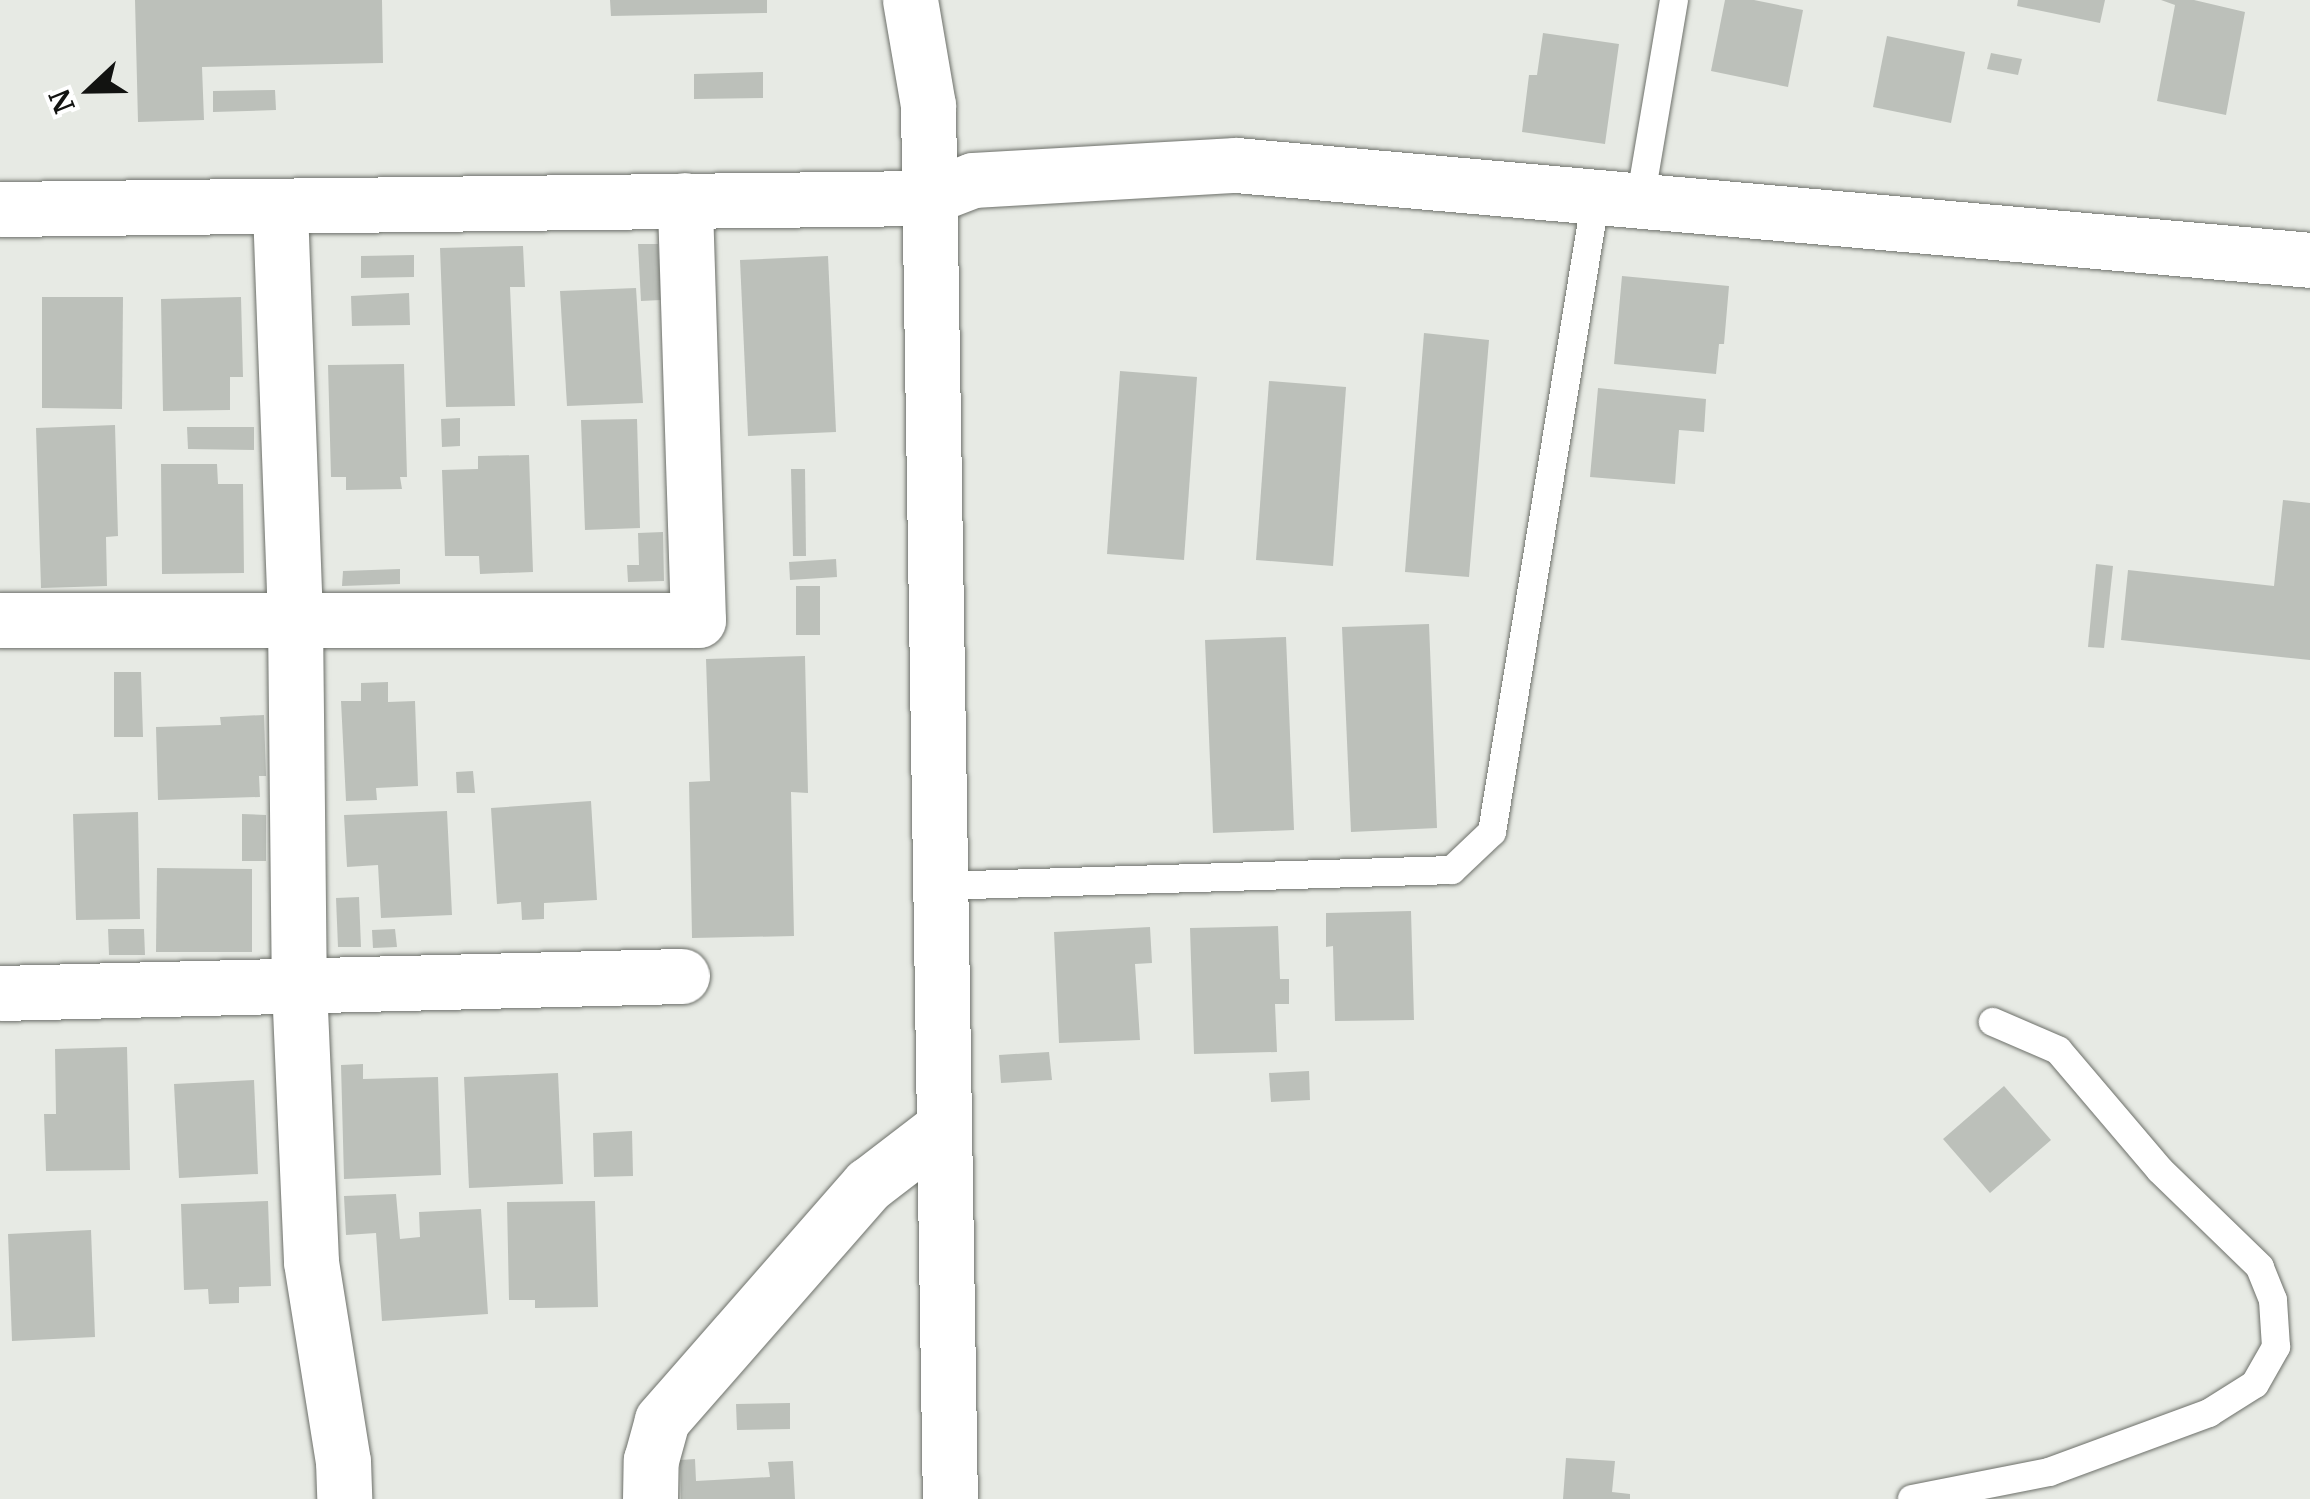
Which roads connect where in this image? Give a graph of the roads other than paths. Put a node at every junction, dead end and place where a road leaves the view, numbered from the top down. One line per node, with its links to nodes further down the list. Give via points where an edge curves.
1 (910, 0): 3 (street, via 928,105)
2 (1674, 0): 4 (lane)
3 (926, 198): 4 (street, via 973,180 1236,165); 5 (street); 11 (street)
4 (1618, 199): 8 (street); 11 (lane, via 1492,832 1452,870)
5 (685, 200): 6 (street); 9 (street, via 698,620)
6 (280, 209): 7 (street); 9 (street)
7 (0, 210)
8 (2310, 260)
9 (295, 619): 10 (street); 13 (street)
10 (0, 620)
11 (938, 886): 16 (street)
12 (682, 976): 13 (street)
13 (299, 986): 14 (street); 17 (street, via 311,1262)
14 (0, 993)
15 (1993, 1022): 20 (lane, via 2058,1050 2160,1170 2260,1267 2273,1300 2276,1347 2255,1384 2210,1413 2049,1472)
16 (941, 1129): 18 (street, via 868,1185 662,1420); 19 (street)
17 (344, 1499)
18 (650, 1499)
19 (950, 1499)
20 (1912, 1499)

